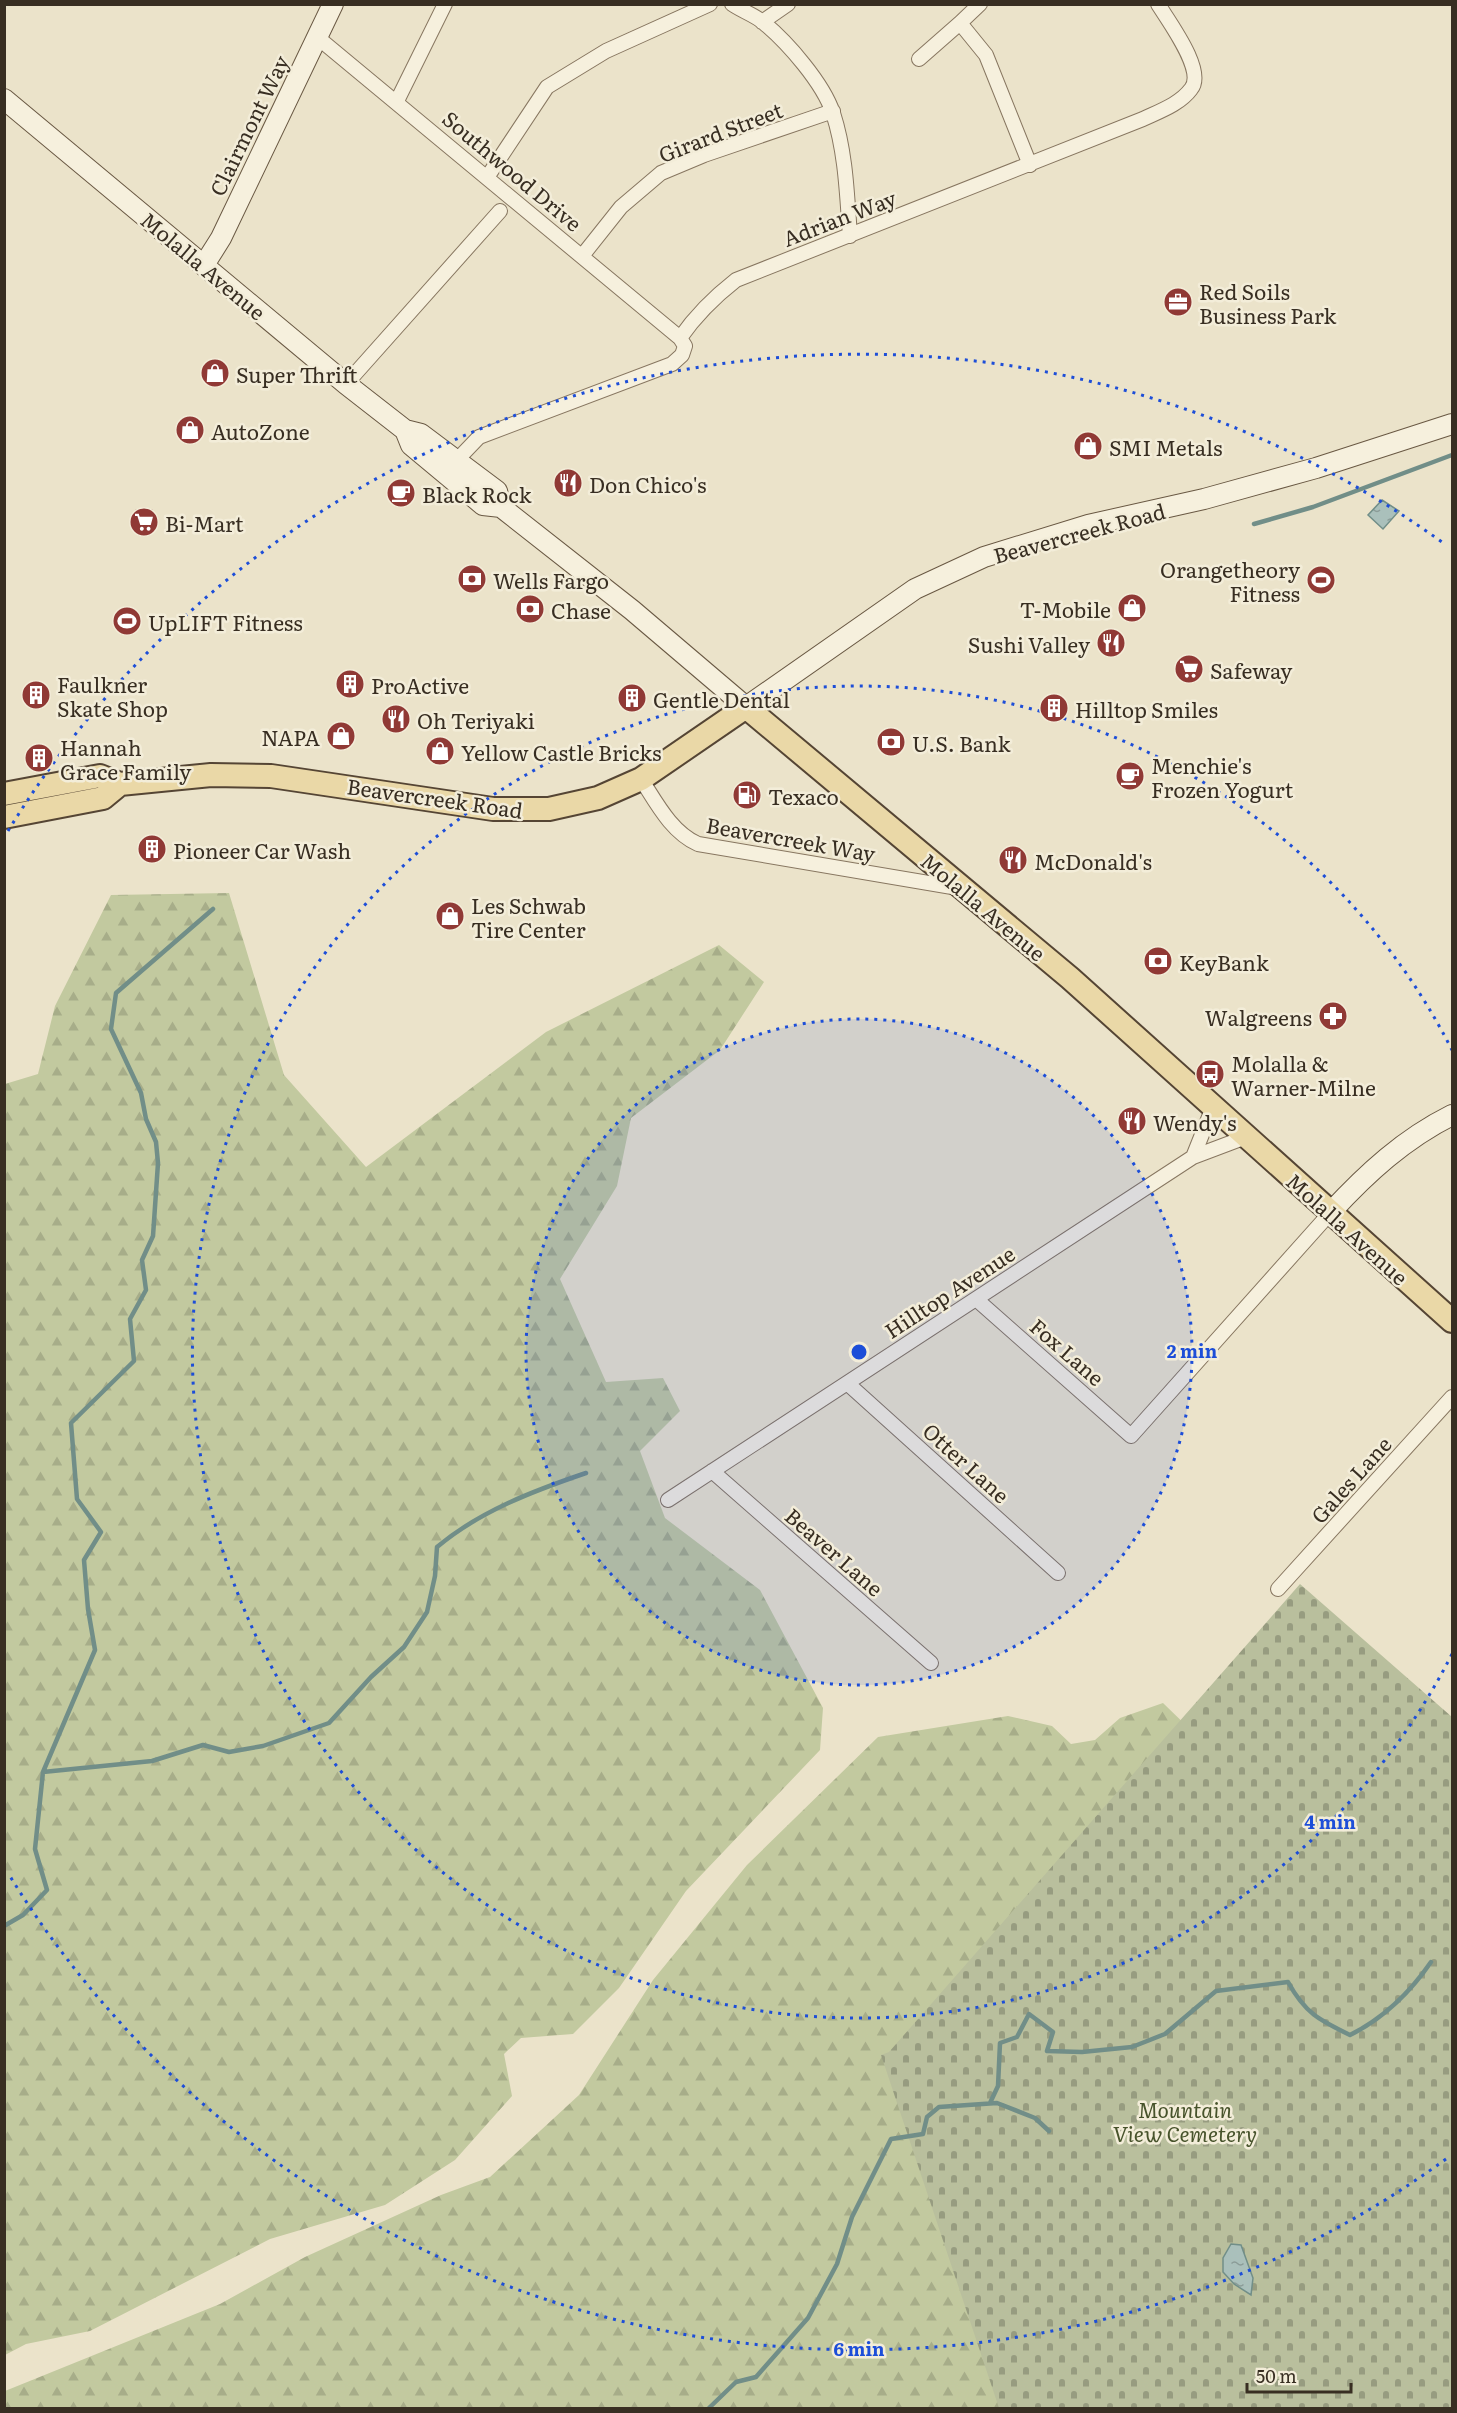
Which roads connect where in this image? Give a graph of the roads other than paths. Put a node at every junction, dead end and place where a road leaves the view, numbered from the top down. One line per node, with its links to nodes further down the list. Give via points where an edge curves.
1 (333, 4): 10 (main road, Clairmont Way)
2 (445, 4): 13 (street)
3 (710, 4): 16 (street, via 606,51 548,87)
4 (732, 4): 8 (street)
5 (788, 4): 8 (street)
6 (980, 4): 9 (street)
7 (1158, 4): 15 (street, Adrian Way, via 1192,63 1196,77 1193,88 1177,102 1143,119)
8 (762, 22): 14 (street, via 809,72)
9 (960, 23): 11 (street); 15 (street, via 986,56)
10 (317, 37): 13 (street, Southwood Drive); 20 (main road, Clairmont Way, via 221,238)
11 (919, 59)
12 (4, 99): 20 (main road, Molalla Avenue)
13 (397, 101): 16 (street, Southwood Drive)
14 (833, 111): 18 (street, via 842,153); 19 (street, Girard Street, via 704,154 661,173 621,207)
15 (1029, 165): 18 (street, Adrian Way)
16 (488, 176): 19 (street, Southwood Drive)
17 (500, 211): 22 (street)
18 (850, 236): 21 (street, Adrian Way, via 736,280 708,302)
19 (582, 256): 21 (street, Southwood Drive)
20 (204, 265): 22 (main road, Molalla Avenue)
21 (680, 338): 25 (street, Adrian Way, via 685,346 672,364 479,437)
22 (346, 384): 24 (main road, Molalla Avenue)
23 (1452, 424): 27 (main road, Beavercreek Road, via 1316,468 1193,502 1088,525 984,557 915,589)
24 (405, 430): 25 (main road, Molalla Avenue, via 421,434); 26 (main road, Molalla Avenue, via 411,445 483,505)
25 (456, 461): 26 (main road, Molalla Avenue, via 497,491)
26 (501, 507): 27 (main road, Molalla Avenue, via 632,610)
27 (746, 707): 28 (main road, Beavercreek Road); 34 (main road, Molalla Avenue)
28 (641, 779): 29 (main road, Beavercreek Road, via 576,804 524,810 493,809 271,776 211,775); 34 (street, Beavercreek Way, via 669,821 691,841 705,846)
29 (120, 784): 30 (main road, Beavercreek Road, via 100,776); 33 (main road, Beavercreek Road, via 103,798)
30 (30, 789): 31 (main road, Beavercreek Road); 32 (main road)
31 (4, 794)
32 (4, 801)
33 (4, 817)
34 (963, 889): 35 (main road, Molalla Avenue)
35 (1214, 1107): 37 (main road, Molalla Avenue); 38 (street)
36 (1452, 1115): 39 (main road, via 1393,1152)
37 (1246, 1137): 38 (street, Hilltop Avenue); 39 (main road, Molalla Avenue)
38 (1193, 1157): 40 (street, Hilltop Avenue)
39 (1331, 1212): 40 (street, Fox Lane, via 1131,1436); 41 (main road, Molalla Avenue)
40 (976, 1299): 42 (street, Hilltop Avenue)
41 (1452, 1321)
42 (847, 1383): 44 (street, Hilltop Avenue); 46 (street, Otter Lane)
43 (1452, 1397): 47 (street, Gales Lane)
44 (712, 1471): 45 (street, Hilltop Avenue); 48 (street, Beaver Lane)
45 (668, 1500)
46 (1058, 1573)
47 (1278, 1589)
48 (931, 1663)

